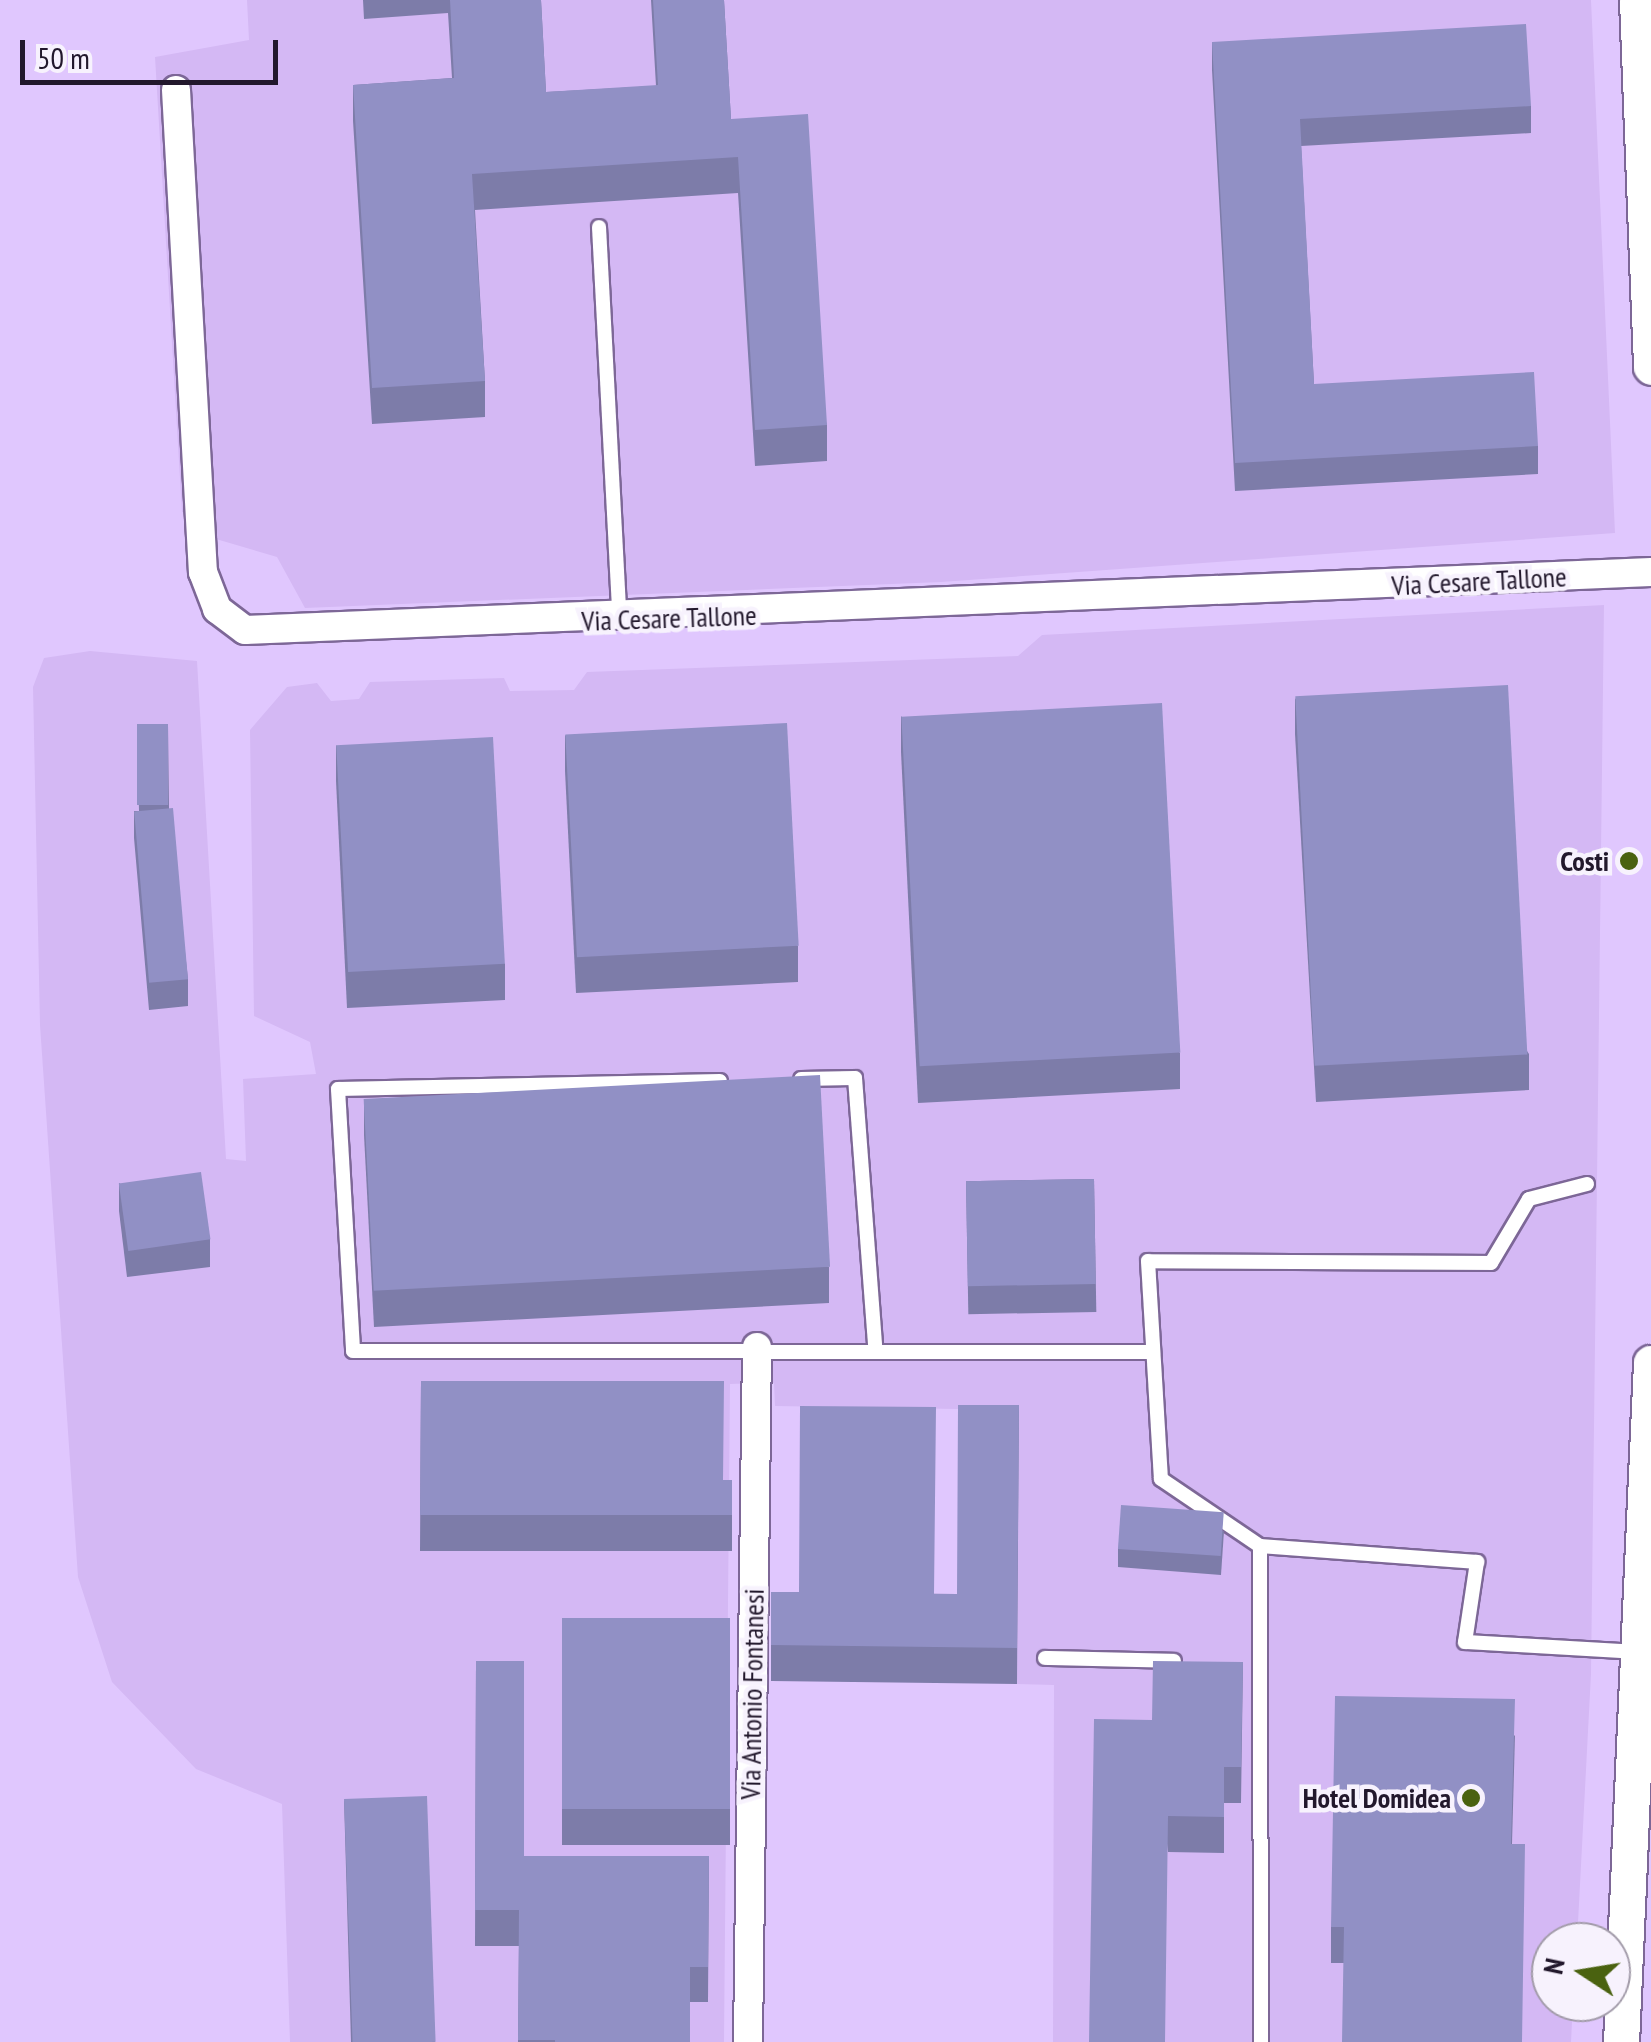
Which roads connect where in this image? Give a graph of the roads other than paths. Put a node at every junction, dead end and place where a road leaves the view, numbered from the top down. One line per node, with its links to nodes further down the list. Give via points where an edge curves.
1 (1637, 0): 4 (street)
2 (176, 90): 6 (street, Via Cesare Tallone, via 203,572 218,609 244,630 303,632)
3 (599, 227): 6 (lane)
4 (1651, 367)
5 (1651, 572): 6 (street, Via Cesare Tallone)
6 (619, 620)
7 (736, 1080): 11 (lane, via 338,1089 353,1351)
8 (776, 1080): 10 (lane, via 855,1078)
9 (1587, 1184): 12 (lane, via 1529,1199 1491,1263 1148,1261)
10 (875, 1345): 11 (lane); 12 (lane)
11 (756, 1347): 21 (street, Via Antonio Fontanesi)
12 (1152, 1352): 15 (lane, via 1160,1478)
13 (1651, 1363): 14 (street)
14 (1651, 1394): 16 (street)
15 (1260, 1546): 16 (lane, via 1477,1562 1464,1642); 20 (lane)
16 (1647, 1652): 23 (street)
17 (1044, 1658): 18 (lane)
18 (1187, 1662)
19 (1242, 1663): 20 (lane)
20 (1260, 1664): 22 (lane)
21 (748, 2042)
22 (1261, 2042)
23 (1621, 2042)

